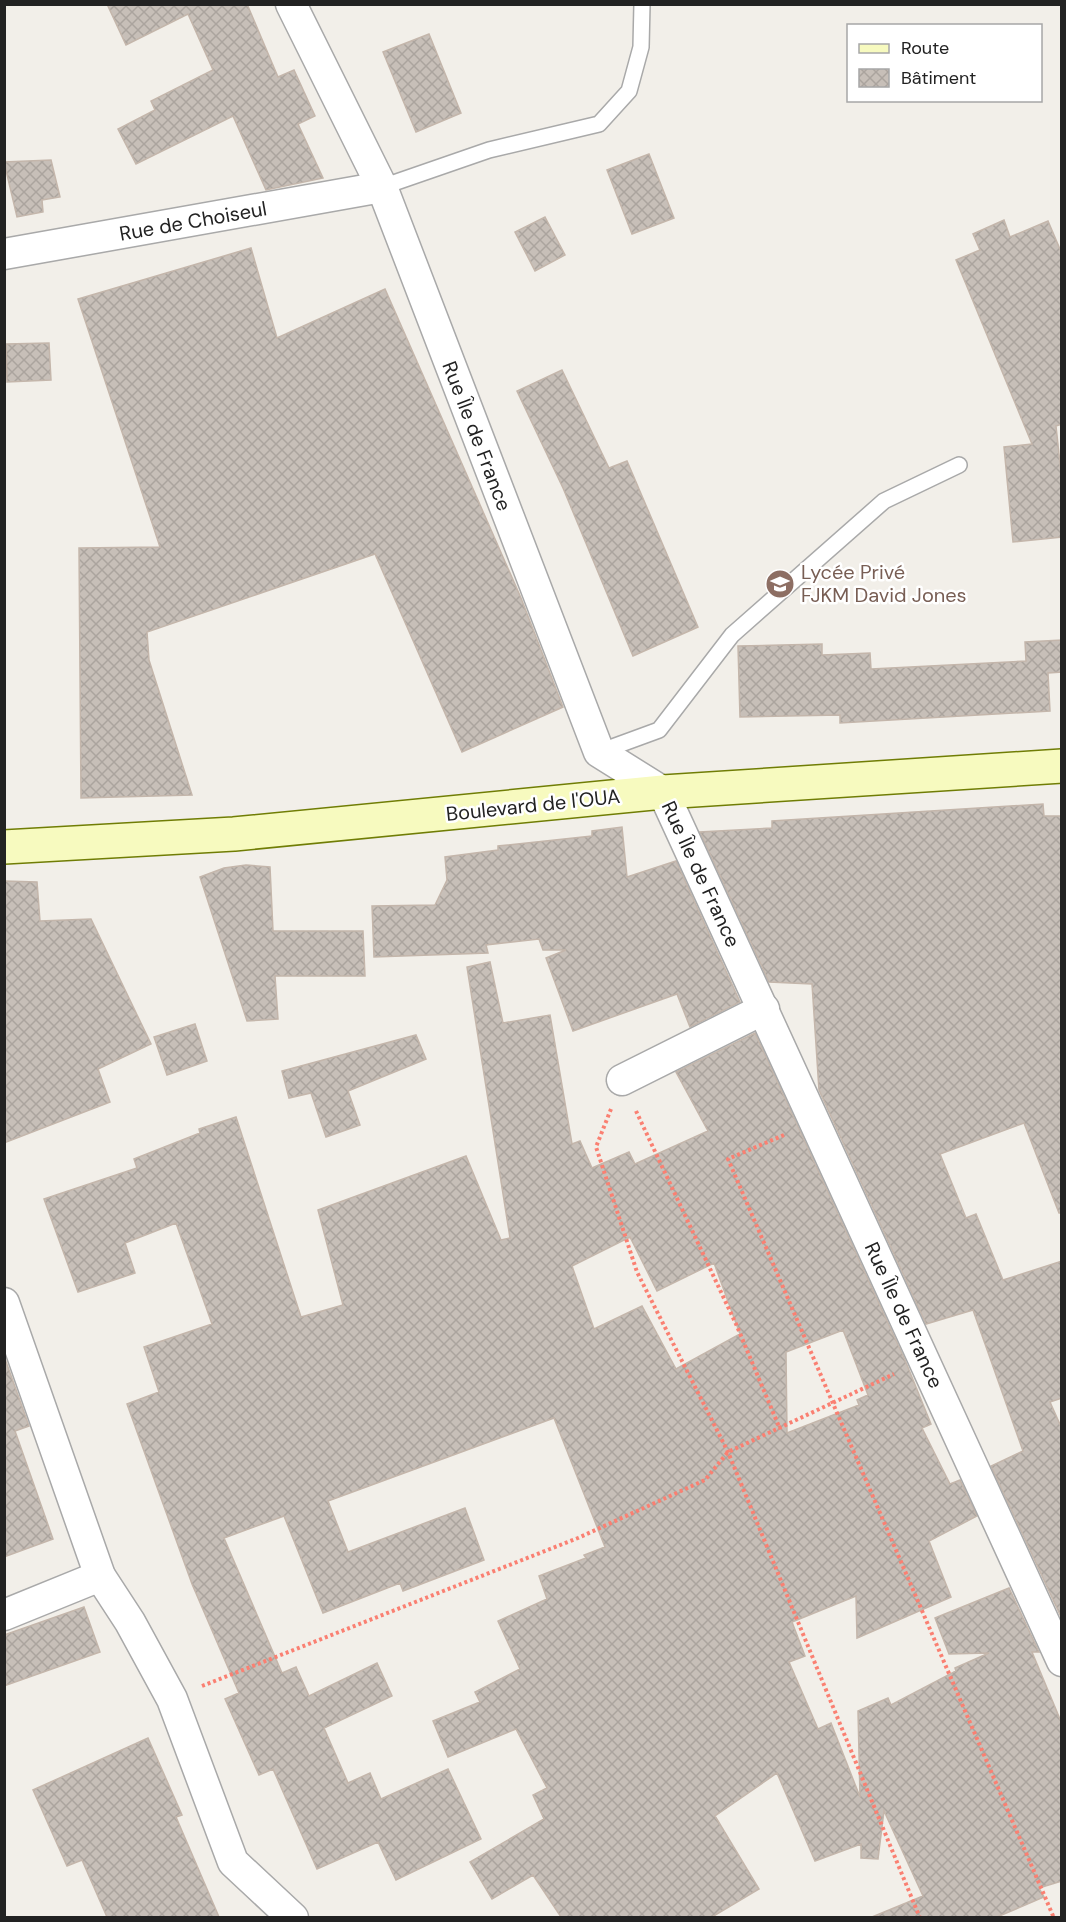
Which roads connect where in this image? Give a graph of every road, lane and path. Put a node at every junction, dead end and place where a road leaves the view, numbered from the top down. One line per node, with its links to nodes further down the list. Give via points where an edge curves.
1 (291, 4): 3 (street, Rue Île de France)
2 (642, 4): 3 (lane, via 640,47 629,91 599,124 489,150)
3 (382, 187): 4 (street, Rue de Choiseul); 6 (street, Rue Île de France)
4 (4, 254)
5 (959, 465): 6 (lane, via 884,501 749,619 732,635 658,730)
6 (599, 752): 8 (street, Rue Île de France)
7 (1062, 766): 8 (main road, Boulevard de l'OUA)
8 (663, 792): 9 (main road, Boulevard de l'OUA, via 234,834); 10 (street, Rue Île de France)
9 (4, 847)
10 (764, 1009): 11 (street); 12 (street, Rue Île de France)
11 (622, 1080): 16 (path, via 736,1324); 17 (path, via 596,1147 637,1272)
12 (813, 1123): 14 (street, Rue Île de France); 15 (path, via 728,1159)
13 (4, 1303): 18 (street)
14 (925, 1360): 15 (path); 20 (street, Rue Île de France)
15 (835, 1402): 16 (path); 24 (path)
16 (780, 1429): 17 (path)
17 (728, 1452): 21 (path, via 705,1480 578,1538); 23 (path)
18 (100, 1576): 19 (street); 21 (street)
19 (4, 1615)
20 (1062, 1661)
21 (172, 1698): 22 (street, via 233,1862)
22 (293, 1917)
23 (920, 1917)
24 (1054, 1917)

